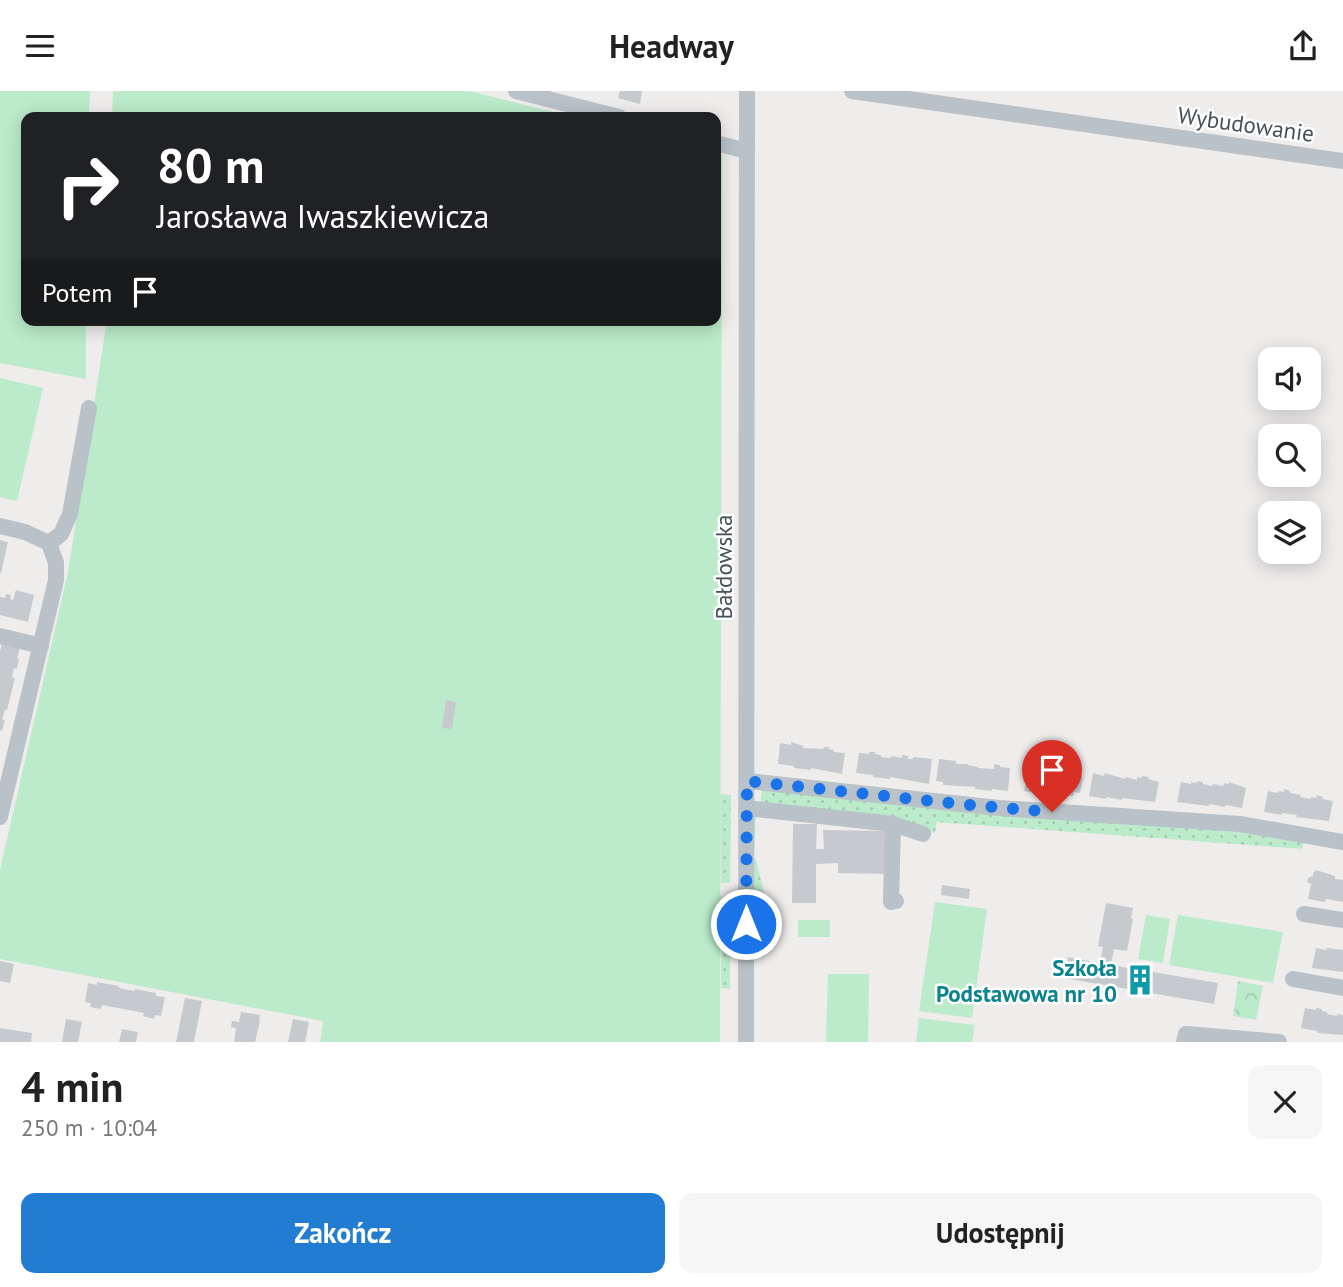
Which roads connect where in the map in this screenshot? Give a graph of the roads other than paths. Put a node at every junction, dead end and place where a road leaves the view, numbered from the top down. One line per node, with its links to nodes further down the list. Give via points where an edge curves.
1 (516, 91): 4 (street)
2 (747, 91): 6 (street, Bałdowska)
3 (852, 91): 7 (street, Wybudowanie)
4 (599, 112)
5 (721, 144): 6 (street)
6 (747, 151): 13 (street, Bałdowska)
7 (1343, 161)
8 (89, 408): 10 (street, via 70,514 61,534)
9 (0, 526): 10 (street)
10 (49, 543): 12 (street, via 56,580)
11 (0, 636): 12 (street)
12 (41, 646): 15 (street)
13 (747, 781): 14 (street, Bałdowska); 18 (street, via 999,808 1240,824)
14 (747, 809): 16 (street); 25 (street, Bałdowska)
15 (0, 817)
16 (893, 824): 17 (street); 19 (street, via 891,902)
17 (923, 834)
18 (1343, 842)
19 (896, 901)
20 (1304, 914): 21 (street)
21 (1343, 920)
22 (1293, 979): 23 (street)
23 (1343, 988)
24 (1185, 1038): 26 (street)
25 (746, 1042)
26 (1279, 1042)

